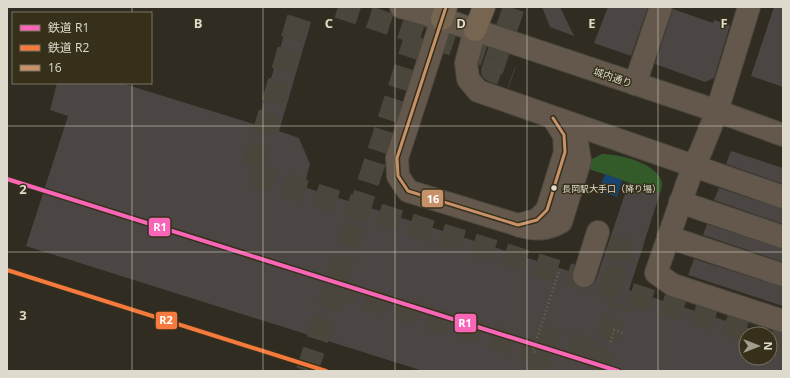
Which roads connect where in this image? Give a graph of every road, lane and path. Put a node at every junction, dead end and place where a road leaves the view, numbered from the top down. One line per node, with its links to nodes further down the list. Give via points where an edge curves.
1 (401, 7): 5 (street, 城内通り)
2 (484, 7): 6 (main road)
3 (661, 7): 7 (street)
4 (749, 7): 8 (street)
5 (444, 13): 6 (street, 城内通り); 9 (street, via 397,158 398,176 408,191 518,226 537,220 547,210 565,152 564,136)
6 (476, 30): 7 (street, 城内通り); 9 (street, via 466,64 468,79 478,91)
7 (635, 84): 8 (street, 城内通り)
8 (717, 111): 10 (street, 城内通り); 11 (street)
9 (553, 118): 11 (street)
10 (783, 135)
11 (693, 167): 12 (street); 13 (street)
12 (783, 197)
13 (680, 202): 14 (street); 15 (street)
14 (668, 237): 18 (street); 20 (street, via 656,273 673,285)
15 (783, 237)
16 (600, 239): 19 (street)
17 (559, 271): 23 (path, via 533,351)
18 (783, 275)
19 (584, 276)
20 (783, 321)
21 (624, 333): 22 (path, via 614,330)
22 (611, 342)
23 (535, 352)

